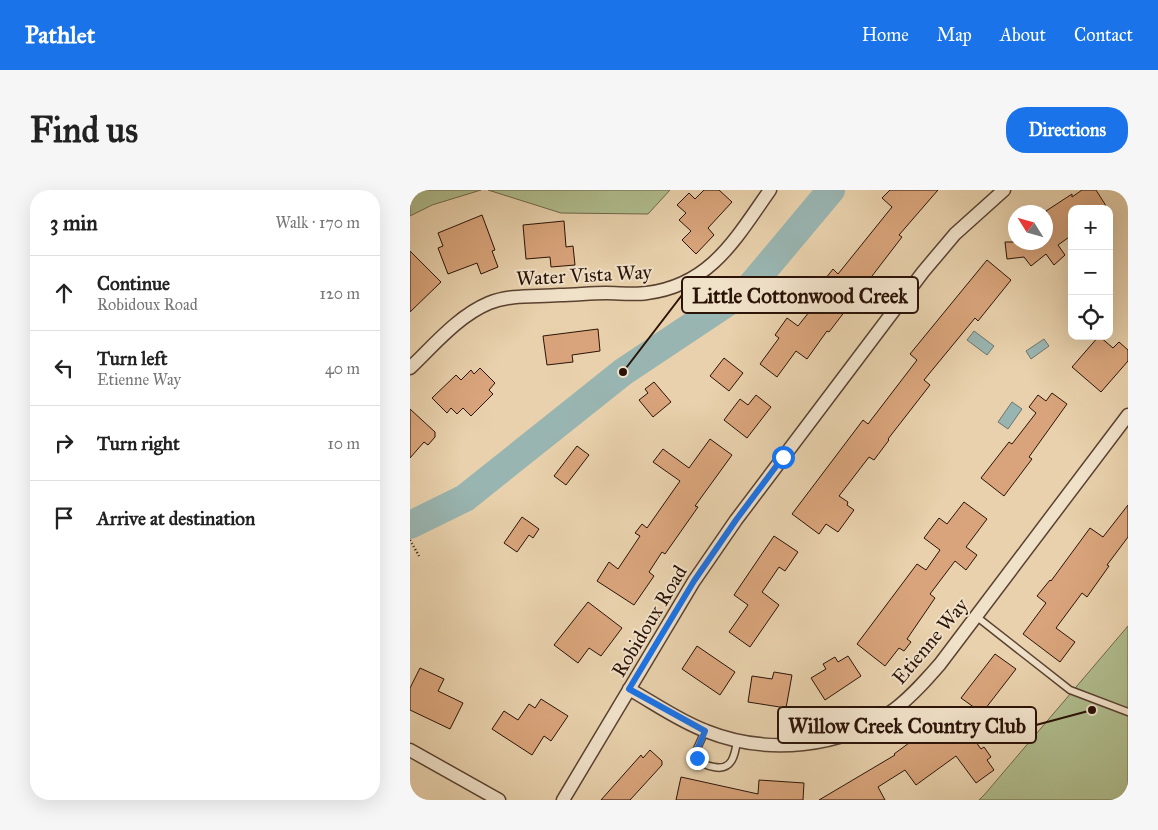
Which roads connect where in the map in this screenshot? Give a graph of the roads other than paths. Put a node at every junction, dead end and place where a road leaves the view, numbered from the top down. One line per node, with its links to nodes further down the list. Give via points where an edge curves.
1 (770, 190): 3 (street, Water Vista Way, via 728,248 708,268 685,282 645,293 507,298 489,303 453,326)
2 (1004, 190): 6 (street, Robidoux Road, via 955,234 923,272 742,512 694,581)
3 (410, 368)
4 (1128, 415): 5 (street, Etienne Way)
5 (977, 617): 7 (lane, via 1070,690); 9 (street, Etienne Way, via 919,689 894,710 864,728 809,743 779,745)
6 (629, 689): 8 (street, Etienne Way); 12 (street, Robidoux Road)
7 (1128, 712)
8 (705, 731): 9 (street, Etienne Way); 9 (lane, via 696,752 697,758 706,766 726,767 734,756)
9 (737, 741)
10 (410, 750): 11 (street)
11 (499, 800)
12 (563, 800)

